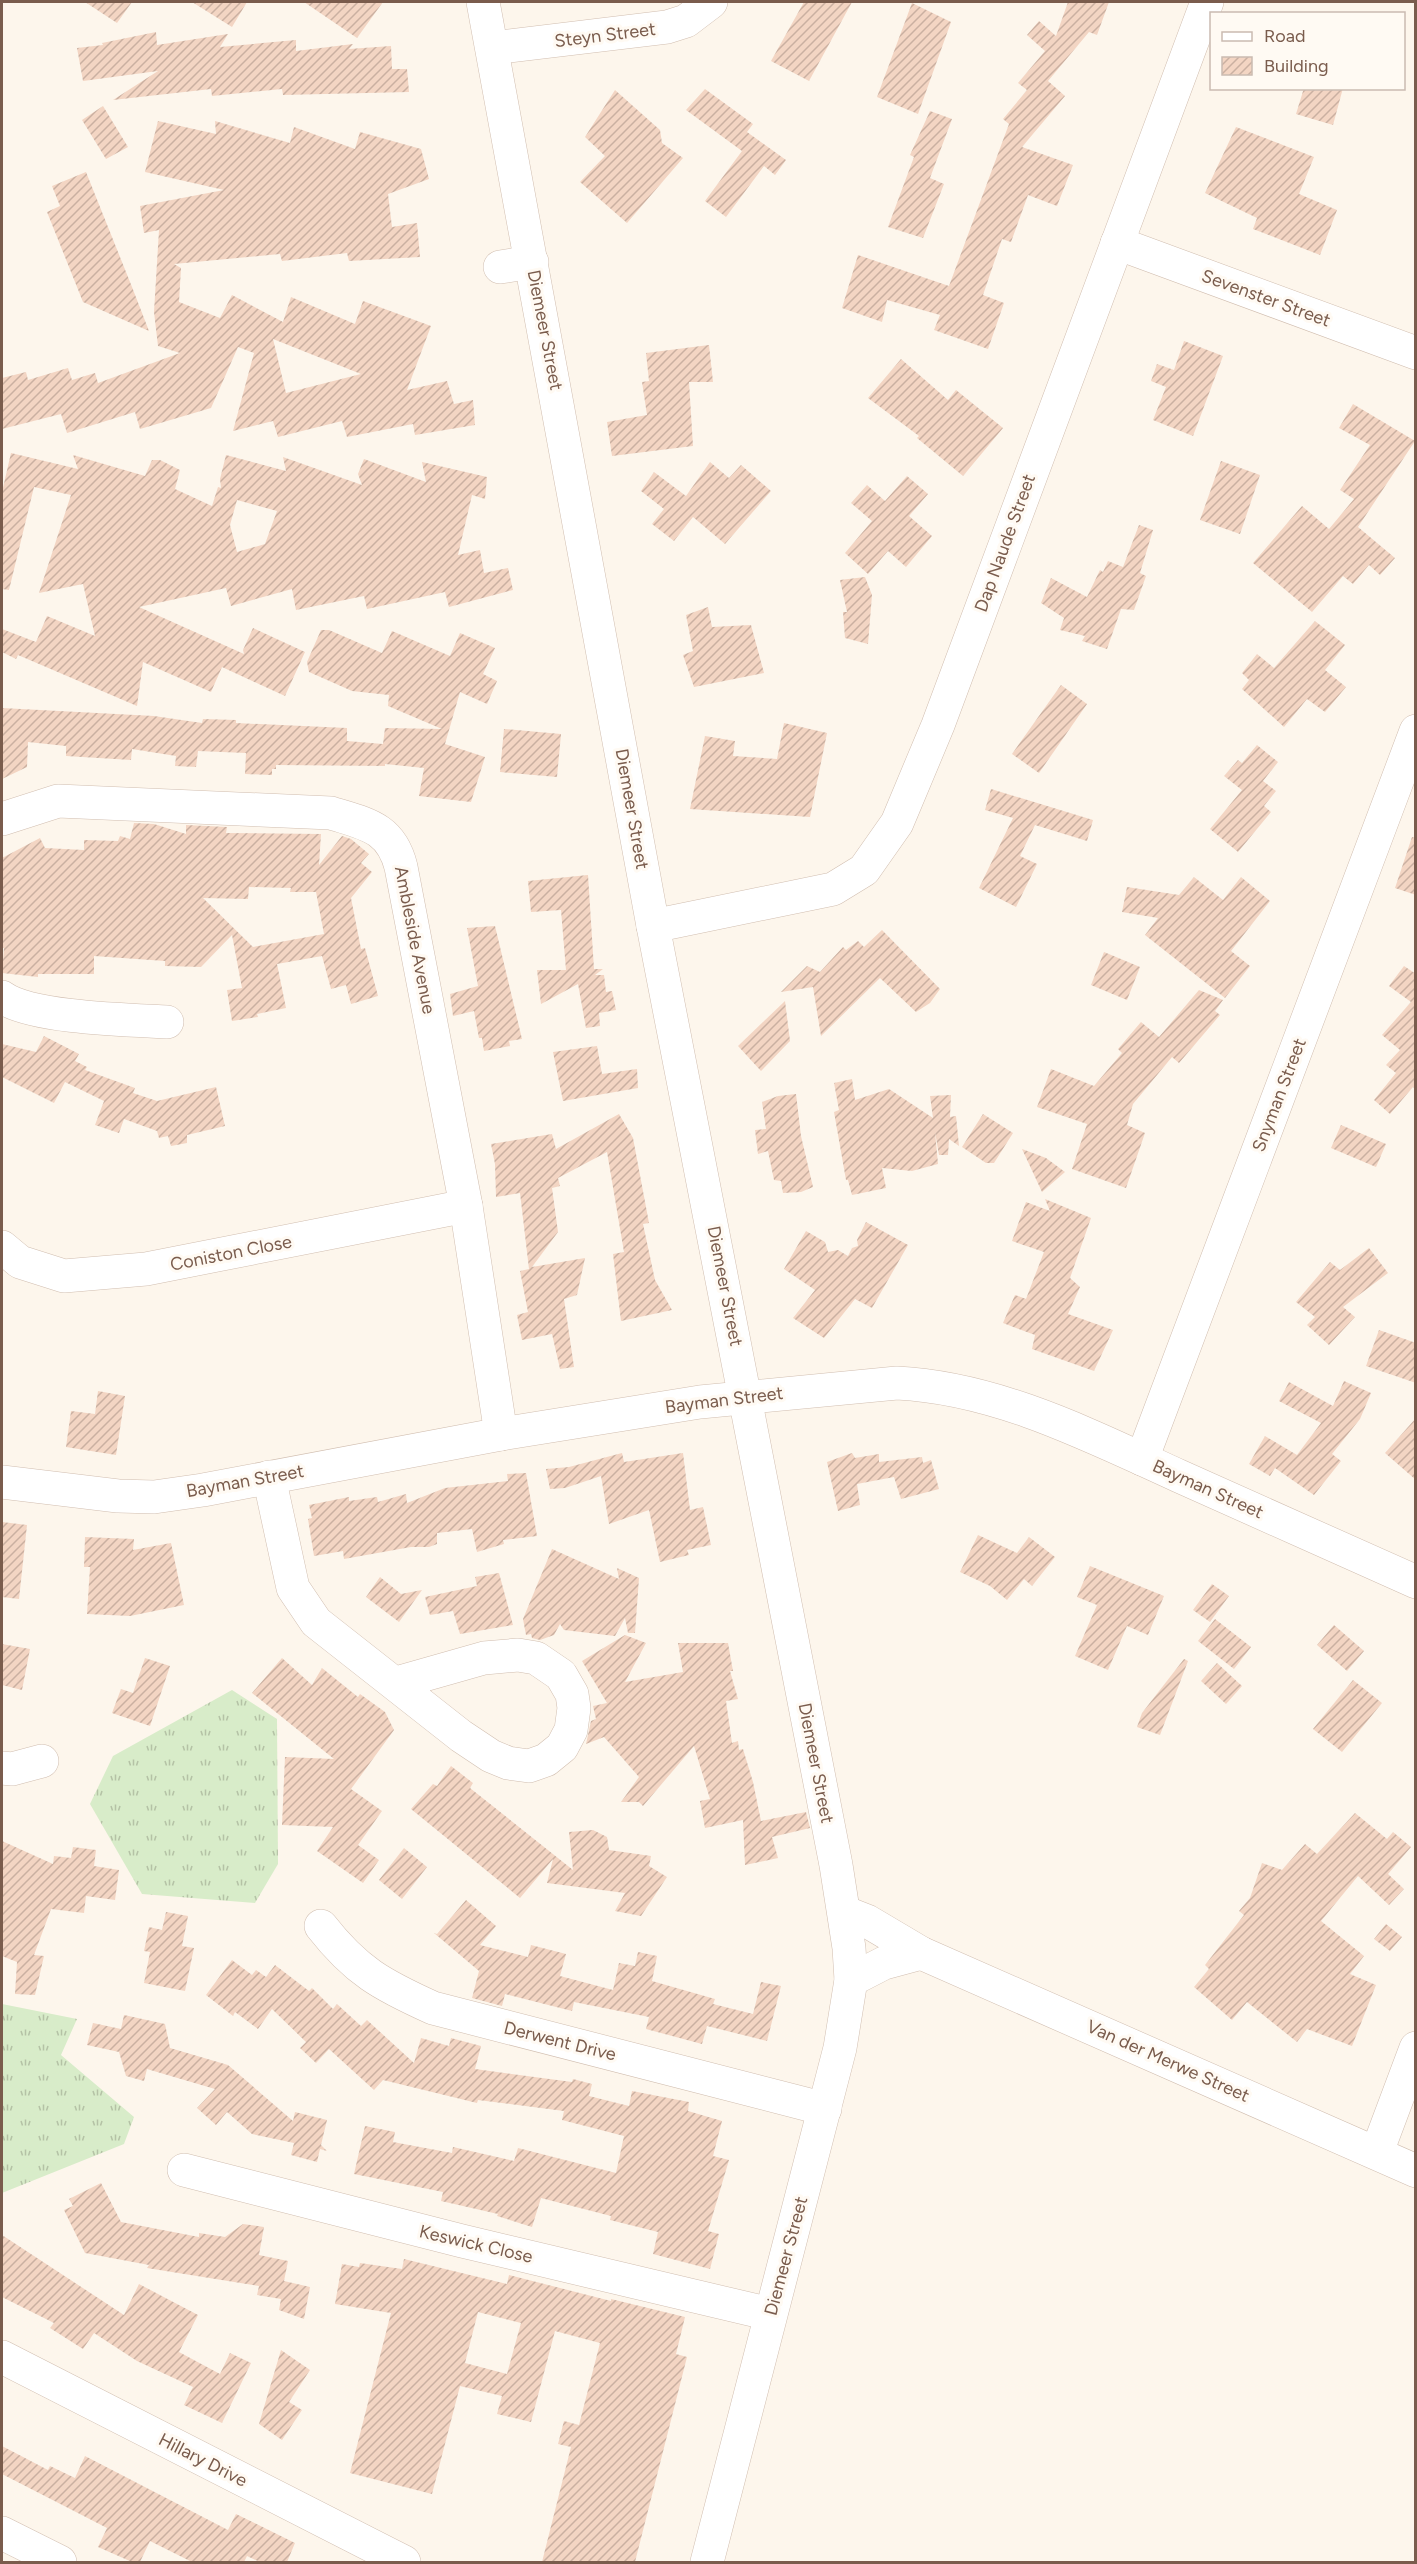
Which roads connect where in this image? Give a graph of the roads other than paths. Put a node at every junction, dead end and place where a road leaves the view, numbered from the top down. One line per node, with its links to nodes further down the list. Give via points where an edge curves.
1 (483, 2): 4 (street, Diemeer Street)
2 (711, 2): 4 (street, Steyn Street, via 686,21 667,27)
3 (1207, 2): 5 (street, Dap Naude Street)
4 (492, 48): 6 (street, Diemeer Street)
5 (1117, 243): 8 (street, Sevenster Street); 11 (street, Dap Naude Street, via 938,725 897,823 879,851 864,870 833,889)
6 (532, 262): 7 (street); 11 (street, Diemeer Street)
7 (500, 267)
8 (1416, 353)
9 (1416, 731): 18 (street, Snyman Street)
10 (2, 819): 14 (street, Ambleside Avenue, via 58,801 331,813 372,826 385,836 394,845 401,867)
11 (653, 926): 16 (street, Diemeer Street)
12 (2, 997): 13 (street, via 18,1005 52,1012)
13 (167, 1022)
14 (466, 1206): 15 (street, Coniston Close, via 146,1269 64,1276 20,1262); 17 (street, Ambleside Avenue)
15 (2, 1247)
16 (746, 1396): 17 (street, Bayman Street); 18 (street, Bayman Street, via 897,1383 957,1389 1029,1412); 25 (street, Diemeer Street)
17 (501, 1434): 19 (street, Bayman Street)
18 (1142, 1459): 21 (street, Bayman Street)
19 (269, 1477): 20 (street, Bayman Street, via 154,1497); 22 (street, via 293,1588 316,1622)
20 (2, 1482)
21 (1416, 1582)
22 (396, 1683): 22 (street, via 461,1736 508,1763 529,1766 546,1761 562,1747 571,1730 572,1694 561,1675 536,1658 484,1658)
23 (42, 1761): 24 (street)
24 (2, 1768)
25 (844, 1912): 27 (street, Van der Merwe Street); 28 (street, Diemeer Street)
26 (321, 1926): 30 (street, Derwent Drive, via 343,1954 363,1971 398,1993 433,2008)
27 (921, 1953): 28 (street, via 884,1963); 31 (street, Van der Merwe Street)
28 (851, 1980): 30 (street, Diemeer Street)
29 (1416, 2048): 31 (street)
30 (825, 2109): 34 (street, Diemeer Street)
31 (1377, 2152): 33 (street, Van der Merwe Street)
32 (184, 2170): 34 (street, Keswick Close)
33 (1416, 2171)
34 (770, 2314): 39 (street, Diemeer Street)
35 (2, 2357): 38 (street, Hillary Drive)
36 (2, 2534): 37 (street)
37 (60, 2562)
38 (404, 2562)
39 (707, 2562)

